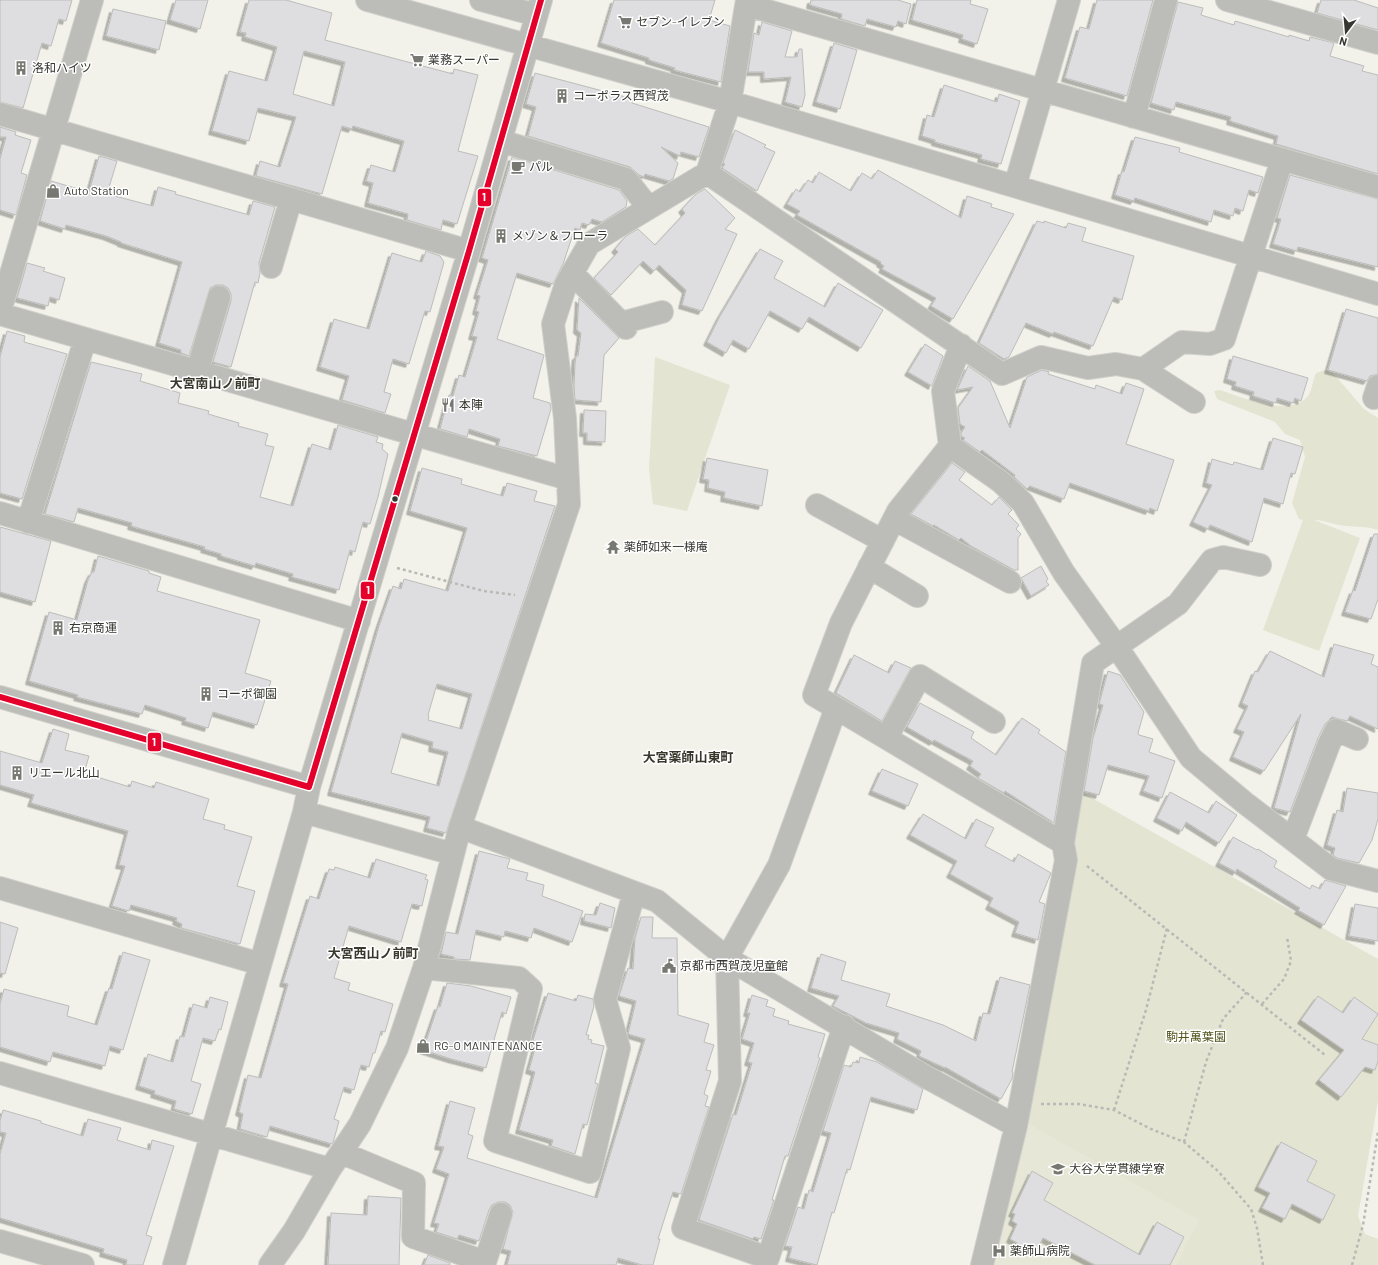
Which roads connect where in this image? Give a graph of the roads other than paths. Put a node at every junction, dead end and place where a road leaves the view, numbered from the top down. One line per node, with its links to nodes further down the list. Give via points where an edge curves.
1 (92, 0): 15 (street)
2 (367, 0): 10 (street)
3 (481, 0): 8 (street)
4 (1069, 0): 11 (street)
5 (1166, 0): 14 (street)
6 (1227, 0): 9 (street)
7 (747, 2): 11 (street); 12 (street)
8 (539, 8): 10 (street)
9 (1378, 43)
10 (528, 44): 12 (street); 16 (street)
11 (1042, 90): 14 (street); 19 (street)
12 (730, 102): 18 (street); 19 (street)
13 (0, 114): 15 (street)
14 (1134, 117): 17 (street)
15 (53, 129): 21 (street); 30 (street)
16 (501, 141): 22 (street, via 626,179); 23 (street)
17 (1282, 160): 20 (street); 24 (street)
18 (707, 173): 22 (street); 32 (street)
19 (1015, 186): 24 (street)
20 (1378, 187)
21 (291, 199): 23 (street); 25 (street)
22 (648, 207): 26 (street, via 589,244)
23 (469, 251): 36 (street)
24 (1250, 257): 27 (street); 33 (street, via 1224,339 1210,344 1182,342)
25 (271, 267)
26 (572, 273): 29 (street, via 624,326); 38 (street, via 553,324 565,418)
27 (1378, 294)
28 (219, 297): 34 (street)
29 (662, 312)
30 (0, 313): 31 (street)
31 (85, 340): 34 (street); 42 (street)
32 (961, 345): 33 (street, via 1002,374 1041,357 1088,368 1116,364); 37 (street, via 943,391)
33 (1142, 369): 35 (street)
34 (197, 372): 36 (street)
35 (1194, 402)
36 (413, 435): 38 (street); 48 (street)
37 (950, 446): 41 (street); 49 (street, via 1001,482 1023,503 1064,572)
38 (568, 479): 57 (street, via 568,504)
39 (817, 505): 43 (street)
40 (0, 513): 42 (street)
41 (894, 519): 43 (street); 46 (street)
42 (28, 522): 48 (street)
43 (883, 541): 45 (street)
44 (1260, 565): 49 (street, via 1223,557 1212,560 1178,604)
45 (869, 567): 47 (street); 51 (street, via 841,623 814,695)
46 (1010, 582)
47 (917, 596)
48 (358, 621): 55 (street)
49 (1117, 647): 58 (street, via 1191,758); 59 (street, via 1093,663)
50 (0, 697): 55 (street)
51 (836, 708): 53 (street); 64 (street, via 779,865)
52 (994, 722): 53 (street, via 920,676)
53 (887, 737): 59 (street)
54 (1357, 739): 58 (street, via 1336,730)
55 (309, 787): 56 (street)
56 (304, 812): 60 (street); 65 (street)
57 (460, 827): 60 (street); 63 (street)
58 (1294, 840): 61 (street, via 1331,869)
59 (1063, 845): 69 (street, via 1066,860)
60 (453, 854): 66 (street)
61 (1378, 881)
62 (0, 888): 65 (street)
63 (634, 893): 64 (street, via 658,901); 66 (street, via 605,999 619,1048 590,1172 495,1141 531,989 519,978)
64 (727, 958): 67 (street); 67 (street, via 730,1082 683,1228 768,1258)
65 (260, 964): 70 (street)
66 (424, 968): 71 (street, via 397,1048 360,1124)
67 (844, 1026): 69 (street, via 928,1078)
68 (0, 1073): 70 (street)
69 (1016, 1126): 78 (street)
70 (212, 1134): 71 (street); 76 (street)
71 (336, 1161): 74 (street, via 414,1183 413,1237); 77 (street, via 294,1231)
72 (501, 1214): 74 (street)
73 (0, 1241): 75 (street)
74 (485, 1264)
75 (83, 1265)
76 (174, 1265)
77 (270, 1265)
78 (982, 1265)

